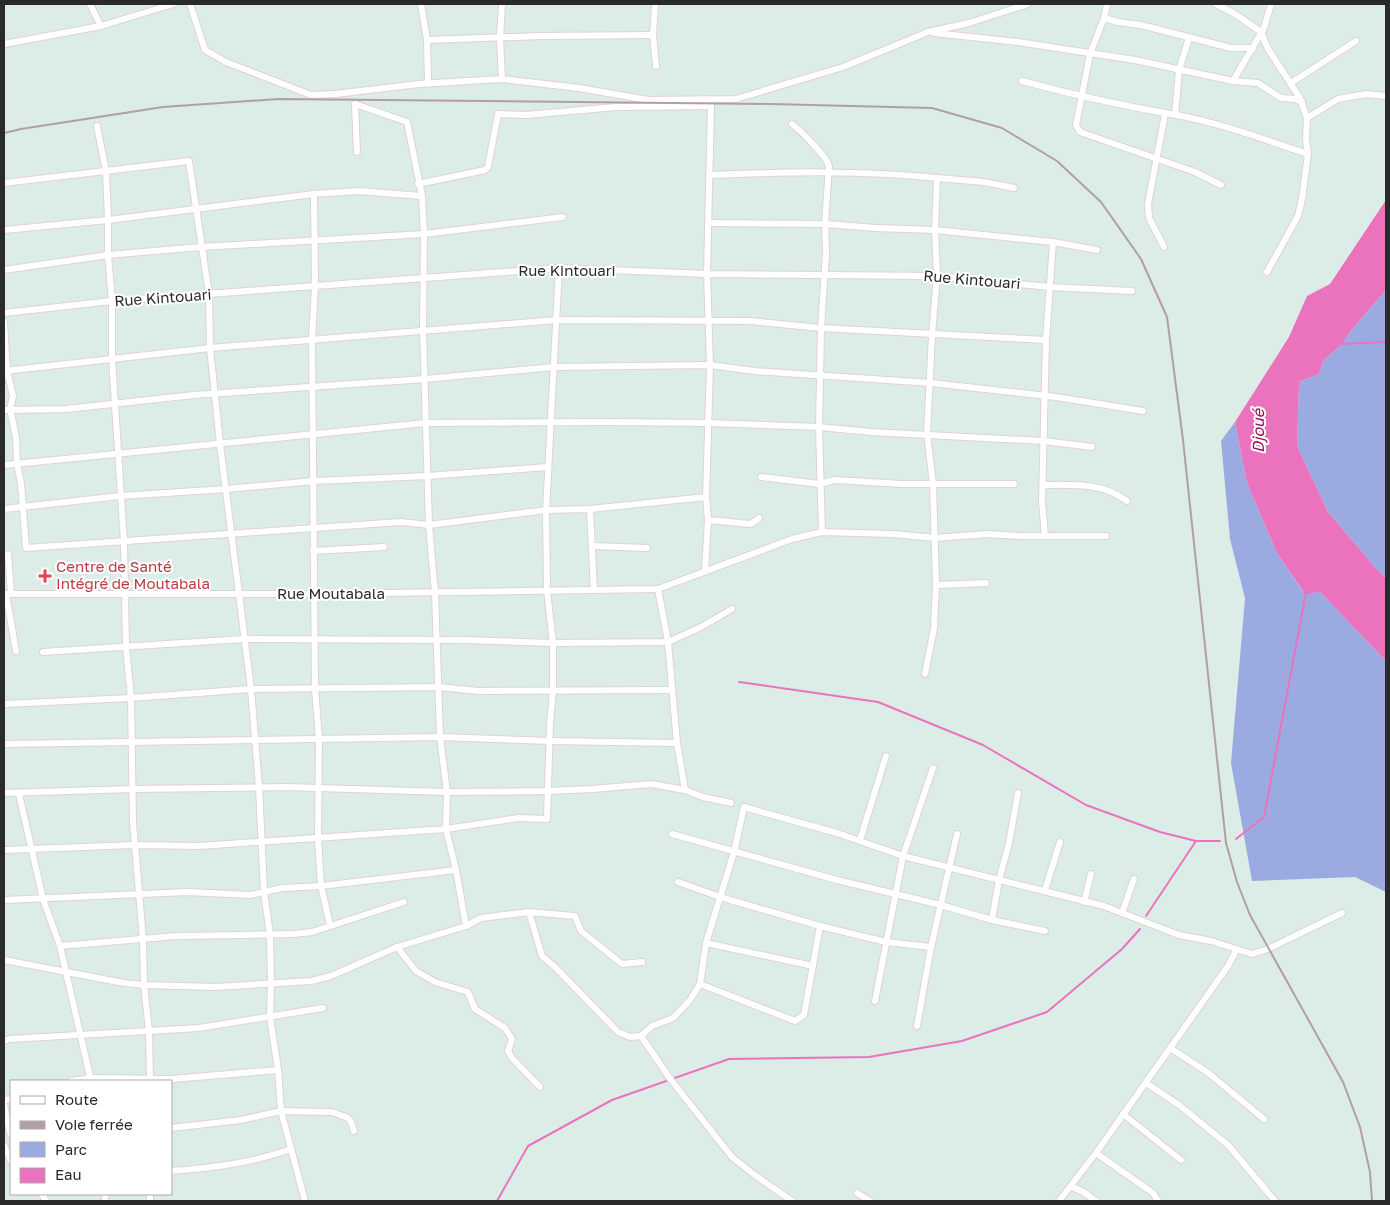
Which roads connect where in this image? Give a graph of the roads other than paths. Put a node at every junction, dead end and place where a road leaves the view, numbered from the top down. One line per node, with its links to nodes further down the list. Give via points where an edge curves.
1 (90, 4): 12 (street)
2 (173, 4): 12 (street)
3 (190, 4): 29 (street, via 205,50 226,62 311,95)
4 (422, 4): 18 (street)
5 (502, 4): 16 (street)
6 (654, 4): 15 (street)
7 (1028, 4): 13 (street, via 968,24)
8 (1107, 4): 11 (street)
9 (1216, 4): 14 (street)
10 (1271, 4): 14 (street)
11 (1104, 18): 17 (street); 22 (street)
12 (101, 26): 20 (street)
13 (928, 32): 22 (street); 25 (street, via 843,67 736,100 648,100)
14 (1261, 32): 21 (street); 28 (street, via 1268,49)
15 (653, 35): 16 (street); 23 (street)
16 (500, 38): 18 (street); 25 (street)
17 (1189, 38): 21 (street, via 1231,48); 24 (street)
18 (428, 40): 29 (street)
19 (1356, 41): 28 (street)
20 (4, 44)
21 (1253, 48): 27 (street)
22 (1090, 54): 24 (street); 30 (street)
23 (656, 66)
24 (1179, 70): 27 (street); 34 (street)
25 (502, 79): 29 (street)
26 (1022, 81): 30 (street)
27 (1233, 81): 32 (street, via 1258,83 1281,98)
28 (1291, 83): 32 (street)
29 (428, 84)
30 (1081, 96): 33 (street); 40 (street, via 1076,125 1080,132)
31 (1386, 96): 35 (street, via 1366,94 1338,100)
32 (1302, 102): 35 (street)
33 (1165, 114): 34 (street); 40 (street)
34 (1175, 115): 39 (street)
35 (1307, 118): 39 (street)
36 (792, 124): 42 (street, via 828,162)
37 (97, 126): 41 (street)
38 (357, 152): 46 (street, via 355,104 407,122)
39 (1308, 154): 67 (street, via 1298,216)
40 (1156, 159): 47 (street); 62 (street, via 1148,218)
41 (106, 170): 45 (street); 51 (street, via 189,161); 53 (street)
42 (828, 173): 43 (street); 44 (street); 55 (street)
43 (709, 175): 46 (street, via 711,106 616,107 526,115 498,114 485,170); 54 (street)
44 (937, 178): 48 (street); 57 (street)
45 (4, 183)
46 (418, 184): 50 (street)
47 (1221, 185)
48 (1014, 188)
49 (314, 194): 50 (street, via 358,191); 51 (street); 59 (street)
50 (422, 196): 58 (street)
51 (197, 208): 53 (street); 61 (street)
52 (563, 217): 58 (street)
53 (108, 220): 56 (street); 64 (street)
54 (708, 223): 55 (street); 68 (street)
55 (825, 224): 57 (street); 69 (street)
56 (4, 230)
57 (935, 230): 60 (street); 70 (street)
58 (424, 234): 59 (street); 71 (street)
59 (314, 241): 61 (street); 72 (street)
60 (1053, 242): 63 (street); 73 (street)
61 (201, 247): 64 (street); 75 (street)
62 (1164, 247)
63 (1097, 250)
64 (108, 255): 66 (street); 76 (street)
65 (559, 268): 68 (street, Rue Kintouari); 71 (street, Rue Kintouari); 78 (street)
66 (4, 270)
67 (1267, 272)
68 (707, 274): 69 (street, Rue Kintouari); 79 (street)
69 (826, 275): 70 (street, Rue Kintouari); 81 (street)
70 (937, 276): 73 (street, Rue Kintouari); 83 (street)
71 (424, 278): 72 (street, Rue Kintouari); 82 (street)
72 (315, 286): 75 (street, Rue Kintouari); 84 (street)
73 (1050, 287): 74 (street, Rue Kintouari); 85 (street)
74 (1132, 291)
75 (209, 294): 76 (street, Rue Kintouari); 86 (street)
76 (112, 301): 77 (street, Rue Kintouari); 87 (street)
77 (4, 313)
78 (557, 320): 79 (street); 82 (street); 89 (street)
79 (708, 321): 81 (street, via 750,321); 88 (street)
80 (4, 322): 90 (street)
81 (821, 328): 83 (street); 91 (street)
82 (423, 330): 84 (street); 92 (street)
83 (932, 335): 85 (street); 93 (street)
84 (312, 340): 86 (street); 94 (street)
85 (1046, 340): 96 (street)
86 (210, 348): 87 (street); 95 (street)
87 (112, 359): 90 (street); 97 (street)
88 (710, 365): 89 (street); 91 (street); 102 (street)
89 (554, 367): 92 (street); 100 (street)
90 (6, 371): 98 (street, via 13,396)
91 (820, 376): 93 (street); 103 (street)
92 (424, 379): 94 (street); 101 (street)
93 (931, 383): 96 (street); 105 (street)
94 (313, 387): 95 (street); 104 (street)
95 (215, 394): 97 (street); 107 (street)
96 (1045, 396): 99 (street); 106 (street)
97 (115, 404): 98 (street); 109 (street)
98 (7, 410): 110 (street, via 16,437)
99 (1143, 411)
100 (551, 422): 101 (street); 102 (street); 112 (street)
101 (426, 423): 104 (street); 113 (street)
102 (709, 423): 103 (street); 122 (street)
103 (819, 427): 105 (street); 116 (street)
104 (314, 433): 107 (street); 115 (street)
105 (927, 434): 106 (street); 117 (street)
106 (1044, 441): 108 (street); 119 (street)
107 (220, 444): 109 (street); 120 (street)
108 (1092, 447)
109 (118, 453): 110 (street); 121 (street)
110 (17, 464): 111 (street); 124 (street)
111 (4, 465)
112 (548, 467): 113 (street); 127 (street)
113 (428, 476): 115 (street); 130 (street)
114 (761, 477): 116 (street)
115 (314, 481): 120 (street); 131 (street)
116 (820, 484): 117 (street, via 834,480); 132 (street)
117 (933, 484): 118 (street); 136 (street)
118 (1014, 484)
119 (1043, 485): 123 (street, via 1100,487); 134 (street)
120 (227, 489): 121 (street); 133 (street)
121 (120, 496): 124 (street); 137 (street)
122 (706, 496): 126 (street); 129 (street)
123 (1127, 501)
124 (24, 508): 125 (street); 137 (street, via 26,548)
125 (4, 509)
126 (590, 509): 127 (street); 138 (street)
127 (546, 510): 130 (street); 148 (street)
128 (759, 518): 129 (street, via 751,524)
129 (708, 520): 143 (street)
130 (429, 525): 131 (street, via 402,522); 149 (street)
131 (313, 528): 133 (street); 141 (street)
132 (822, 532): 136 (street); 143 (street, via 792,539)
133 (232, 534): 137 (street); 151 (street)
134 (1044, 536): 135 (street); 136 (street, via 987,534)
135 (1106, 536)
136 (935, 538): 145 (street)
137 (124, 542): 153 (street)
138 (592, 546): 140 (street); 147 (street)
139 (384, 547): 141 (street)
140 (647, 548)
141 (313, 551): 152 (street)
142 (8, 554): 150 (street)
143 (705, 571): 146 (street)
144 (986, 583): 145 (street)
145 (936, 585): 163 (street, via 934,628)
146 (658, 589): 147 (street, Rue Moutabala); 158 (street)
147 (594, 590): 148 (street, Rue Moutabala)
148 (547, 591): 149 (street, Rue Moutabala); 159 (street)
149 (435, 593): 152 (street, Rue Moutabala); 157 (street)
150 (7, 594): 153 (street, Rue Moutabala); 161 (street)
151 (238, 594): 152 (street, Rue Moutabala); 153 (street, Rue Moutabala); 155 (street)
152 (314, 594): 156 (street)
153 (126, 595): 160 (street)
154 (732, 608): 158 (street)
155 (244, 639): 156 (street); 160 (street); 166 (street)
156 (315, 639): 157 (street); 164 (street)
157 (436, 641): 159 (street); 165 (street)
158 (668, 642): 159 (street); 167 (street)
159 (553, 643): 168 (street)
160 (126, 647): 162 (street); 169 (street)
161 (16, 651)
162 (43, 652)
163 (925, 674)
164 (315, 688): 165 (street); 166 (street); 172 (street)
165 (439, 688): 168 (street); 171 (street)
166 (251, 689): 169 (street); 173 (street)
167 (672, 690): 168 (street); 176 (street)
168 (553, 691): 174 (street)
169 (131, 698): 170 (street); 175 (street)
170 (4, 704)
171 (440, 737): 172 (street); 174 (street); 185 (street)
172 (319, 739): 173 (street); 181 (street)
173 (255, 740): 175 (street); 180 (street)
174 (550, 741): 176 (street); 184 (street)
175 (132, 742): 177 (street); 182 (street)
176 (678, 743): 183 (street)
177 (4, 744)
178 (886, 756): 194 (street)
179 (933, 768): 201 (street)
180 (259, 787): 181 (street); 182 (street); 195 (street)
181 (319, 787): 185 (street); 193 (street)
182 (133, 789): 188 (street); 197 (street)
183 (684, 790): 184 (street, via 651,784); 189 (street)
184 (548, 791): 185 (street); 190 (street, via 547,819 518,818)
185 (447, 792): 190 (street)
186 (1018, 793): 206 (street)
187 (4, 794): 188 (street)
188 (19, 794): 198 (street)
189 (731, 803)
190 (446, 829): 193 (street); 203 (street)
191 (672, 834): 200 (street)
192 (958, 834): 202 (street)
193 (318, 838): 195 (street); 208 (street)
194 (860, 840): 200 (street, via 744,806); 201 (street)
195 (261, 842): 197 (street, via 199,846); 210 (street)
196 (1060, 842): 209 (street)
197 (134, 845): 198 (street); 212 (street)
198 (31, 849): 199 (street); 214 (street)
199 (4, 850)
200 (734, 852): 211 (street); 213 (street)
201 (903, 856): 202 (street); 211 (street)
202 (950, 868): 206 (street); 218 (street)
203 (456, 870): 208 (street); 224 (street)
204 (1091, 874): 217 (street)
205 (1134, 879): 220 (street)
206 (999, 880): 209 (street); 222 (street)
207 (678, 882): 213 (street)
208 (321, 886): 210 (street); 223 (street)
209 (1045, 890): 217 (street)
210 (264, 892): 212 (street); 227 (street)
211 (896, 894): 218 (street); 229 (street)
212 (139, 895): 214 (street); 228 (street)
213 (720, 897): 225 (street); 230 (street)
214 (44, 899): 215 (street); 231 (street)
215 (4, 900)
216 (404, 902): 223 (street)
217 (1084, 902): 220 (street)
218 (941, 905): 222 (street); 233 (street)
219 (528, 912): 224 (street, via 482,918); 236 (street, via 575,916 581,931 622,964); 248 (street, via 546,961 618,1032 630,1037)
220 (1122, 913): 234 (street, via 1179,935)
221 (1342, 913): 234 (street, via 1268,949 1252,954)
222 (992, 920): 226 (street)
223 (330, 925): 227 (street, via 312,932)
224 (466, 926): 232 (street)
225 (820, 926): 229 (street); 237 (street)
226 (1045, 931)
227 (270, 935): 228 (street, via 176,936); 239 (street)
228 (143, 940): 231 (street); 241 (street)
229 (886, 942): 233 (street); 242 (street)
230 (706, 943): 237 (street); 240 (street)
231 (60, 946): 238 (street)
232 (397, 947): 239 (street, via 331,976 311,981); 255 (street, via 416,971 435,982 468,992 475,1009 505,1028 512,1039 508,1050 512,1058)
233 (931, 947): 245 (street)
234 (1237, 949): 250 (street)
235 (4, 960): 238 (street)
236 (642, 962)
237 (813, 966): 240 (street, via 804,1015 794,1021)
238 (65, 972): 241 (street); 247 (street)
239 (271, 983): 241 (street, via 216,987); 244 (street)
240 (700, 984): 248 (street, via 678,1013 652,1026)
241 (144, 985): 246 (street)
242 (875, 1001)
243 (323, 1008): 244 (street)
244 (270, 1016): 246 (street, via 199,1028); 251 (street)
245 (917, 1026)
246 (148, 1031): 247 (street); 253 (street)
247 (81, 1034): 249 (street); 252 (street)
248 (642, 1036): 272 (street, via 671,1080 732,1157)
249 (4, 1042)
250 (1170, 1048): 254 (street); 259 (street, via 1207,1072)
251 (278, 1070): 253 (street); 257 (street)
252 (91, 1080): 253 (street)
253 (150, 1080)
254 (1146, 1084): 258 (street); 277 (street, via 1179,1105 1228,1144)
255 (540, 1087)
256 (4, 1102): 261 (street)
257 (281, 1111): 260 (street, via 241,1120); 262 (street, via 332,1112 348,1118); 264 (street)
258 (1123, 1114): 265 (street); 267 (street)
259 (1264, 1119)
260 (172, 1128)
261 (10, 1129)
262 (354, 1131)
263 (4, 1144): 266 (street)
264 (291, 1149): 268 (street, via 252,1161); 271 (street)
265 (1096, 1153): 269 (street); 276 (street, via 1153,1193)
266 (10, 1159)
267 (1181, 1160)
268 (172, 1171)
269 (1071, 1186): 274 (street); 275 (street)
270 (857, 1192): 273 (street)
271 (305, 1201)
272 (792, 1201)
273 (870, 1201)
274 (1059, 1201)
275 (1096, 1201)
276 (1158, 1201)
277 (1274, 1201)

